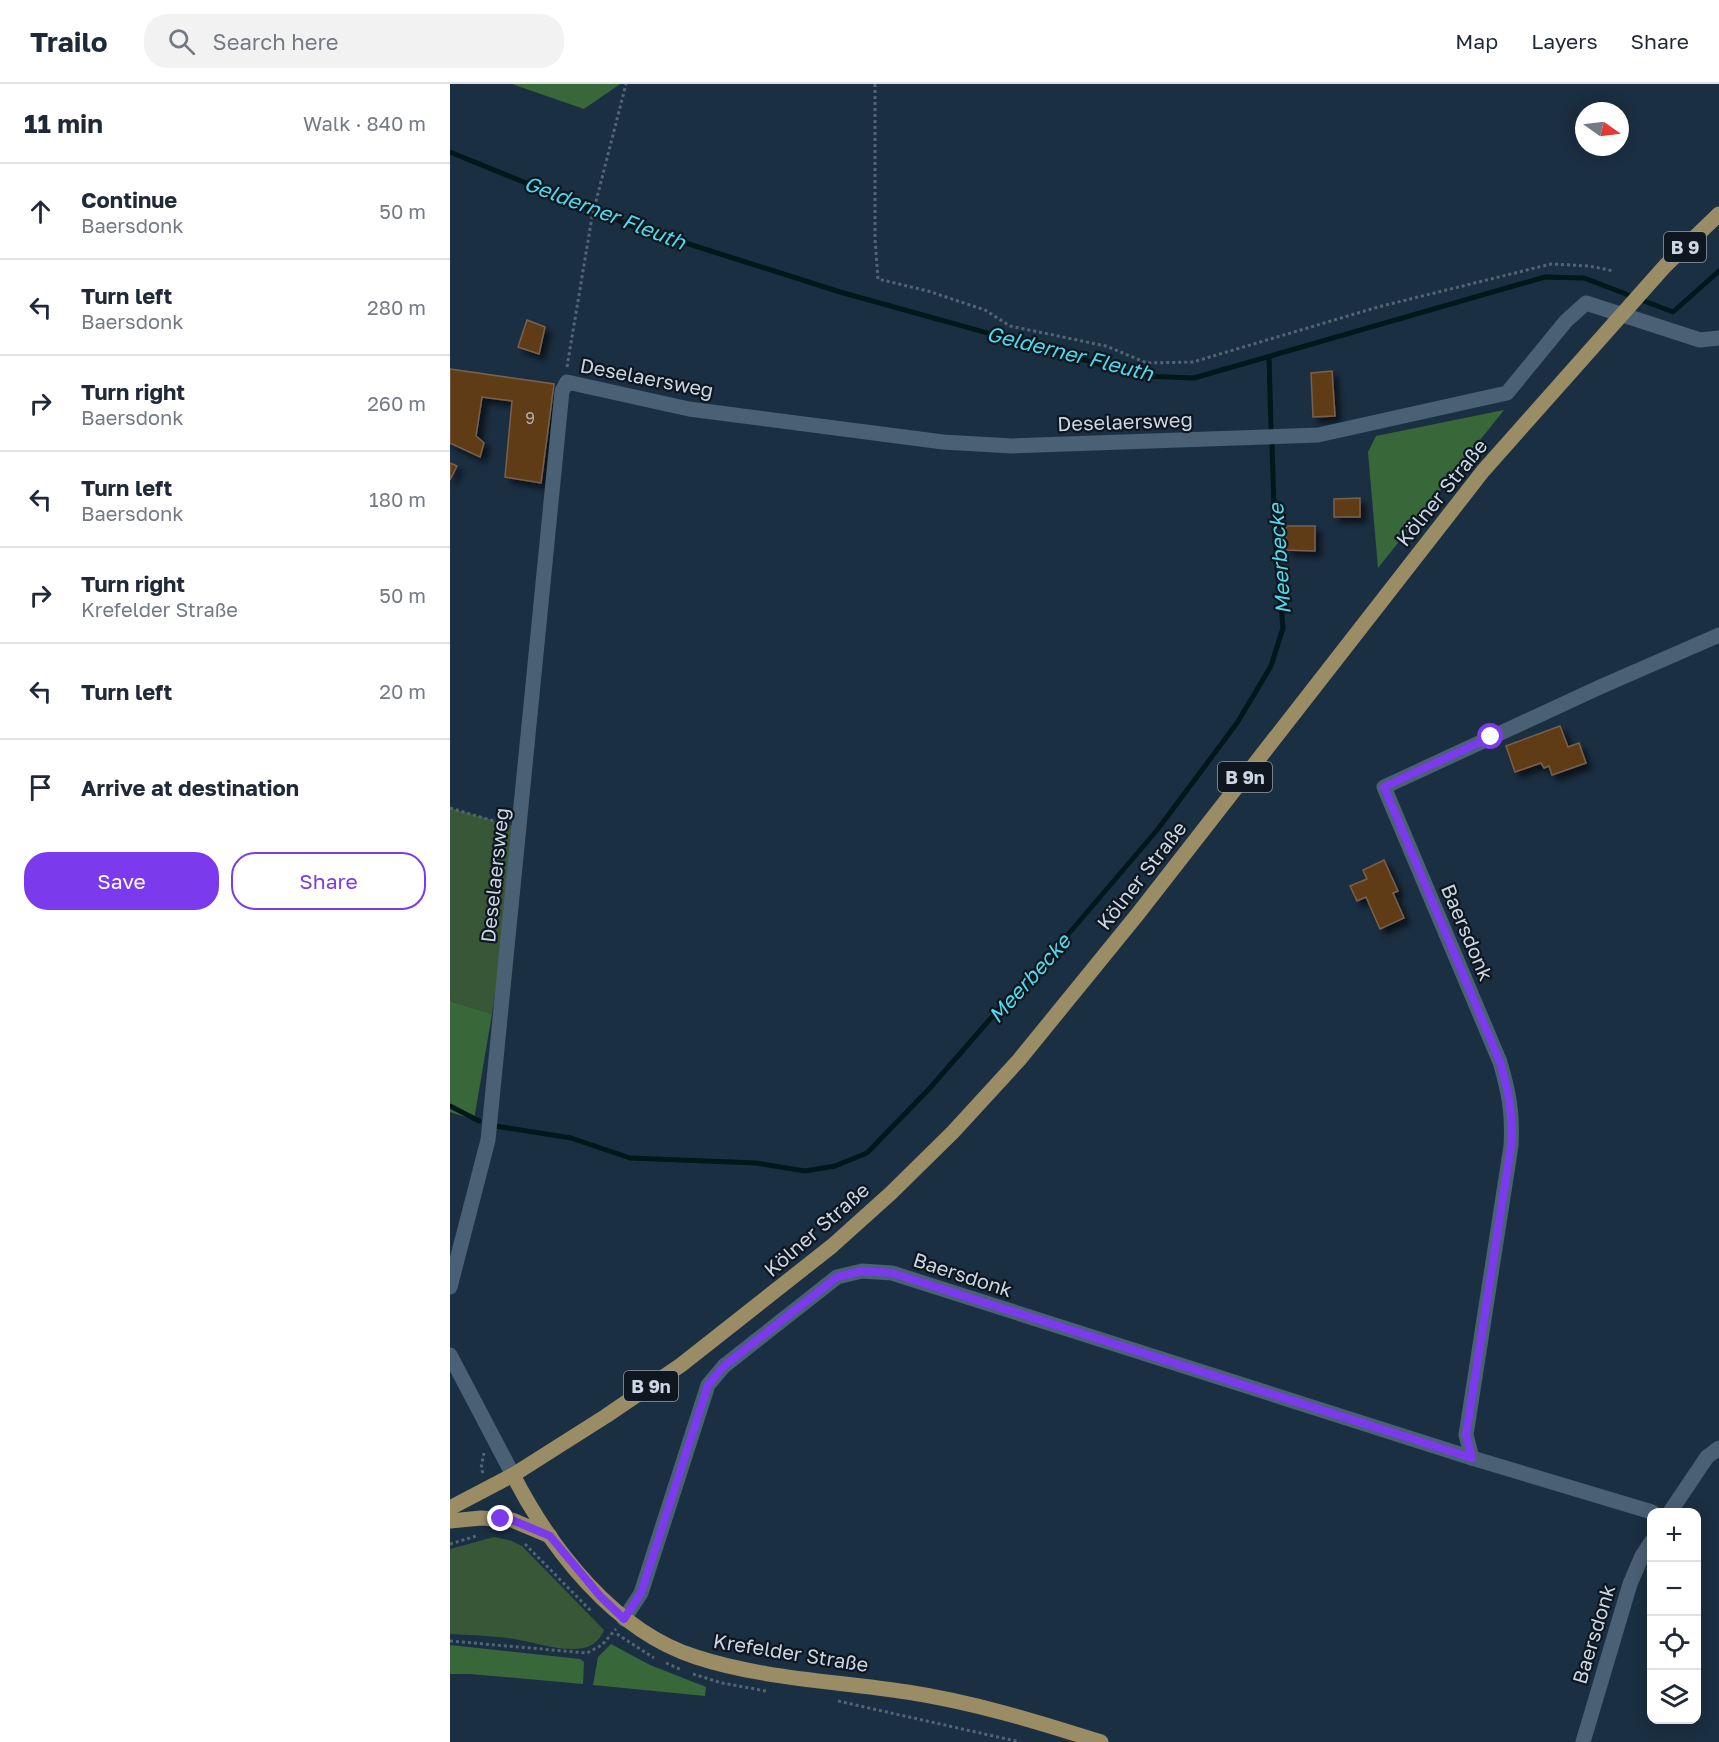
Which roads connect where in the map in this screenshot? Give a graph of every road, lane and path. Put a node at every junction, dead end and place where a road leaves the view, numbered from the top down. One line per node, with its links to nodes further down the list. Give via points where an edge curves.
1 (626, 84): 7 (path, via 592,217)
2 (875, 84): 4 (path, via 878,279 985,310 1010,326 1106,346 1147,363 1193,362 1378,307 1551,264)
3 (1719, 214): 5 (main road, Kölner Straße / B 9)
4 (1614, 271)
5 (1610, 328): 15 (main road, Kölner Straße / B 9n, via 1483,471 1137,915 1019,1060 953,1132 868,1214 681,1365)
6 (1719, 338): 7 (street, Deselaersweg, via 1700,340 1586,303 1566,321 1508,393 1318,435 1012,446 943,442 689,409)
7 (567, 382): 10 (street, Deselaersweg, via 562,392)
8 (1719, 635): 14 (street, Baersdonk, via 1384,787 1500,1062 1513,1117 1466,1435)
9 (450, 808): 10 (path)
10 (520, 828): 11 (street, Deselaersweg, via 488,1140)
11 (450, 1287)
12 (450, 1355): 15 (street)
13 (1719, 1448): 17 (street, via 1707,1458)
14 (1472, 1458): 18 (street, Baersdonk); 22 (street, Baersdonk, via 892,1273 862,1271 837,1277 724,1366 708,1385 641,1593)
15 (513, 1475): 16 (main road, Kölner Straße); 20 (main road, Krefelder Straße)
16 (450, 1508)
17 (1673, 1508)
18 (1647, 1510)
19 (450, 1521): 20 (main road, via 512,1520)
20 (550, 1536): 22 (main road, Krefelder Straße)
21 (1647, 1548): 26 (street, Baersdonk, via 1630,1584)
22 (624, 1619): 25 (main road, Krefelder Straße, via 672,1648 721,1664 930,1696)
23 (614, 1632): 24 (path, via 602,1645 586,1653)
24 (450, 1641)
25 (1101, 1742)
26 (1582, 1742)

